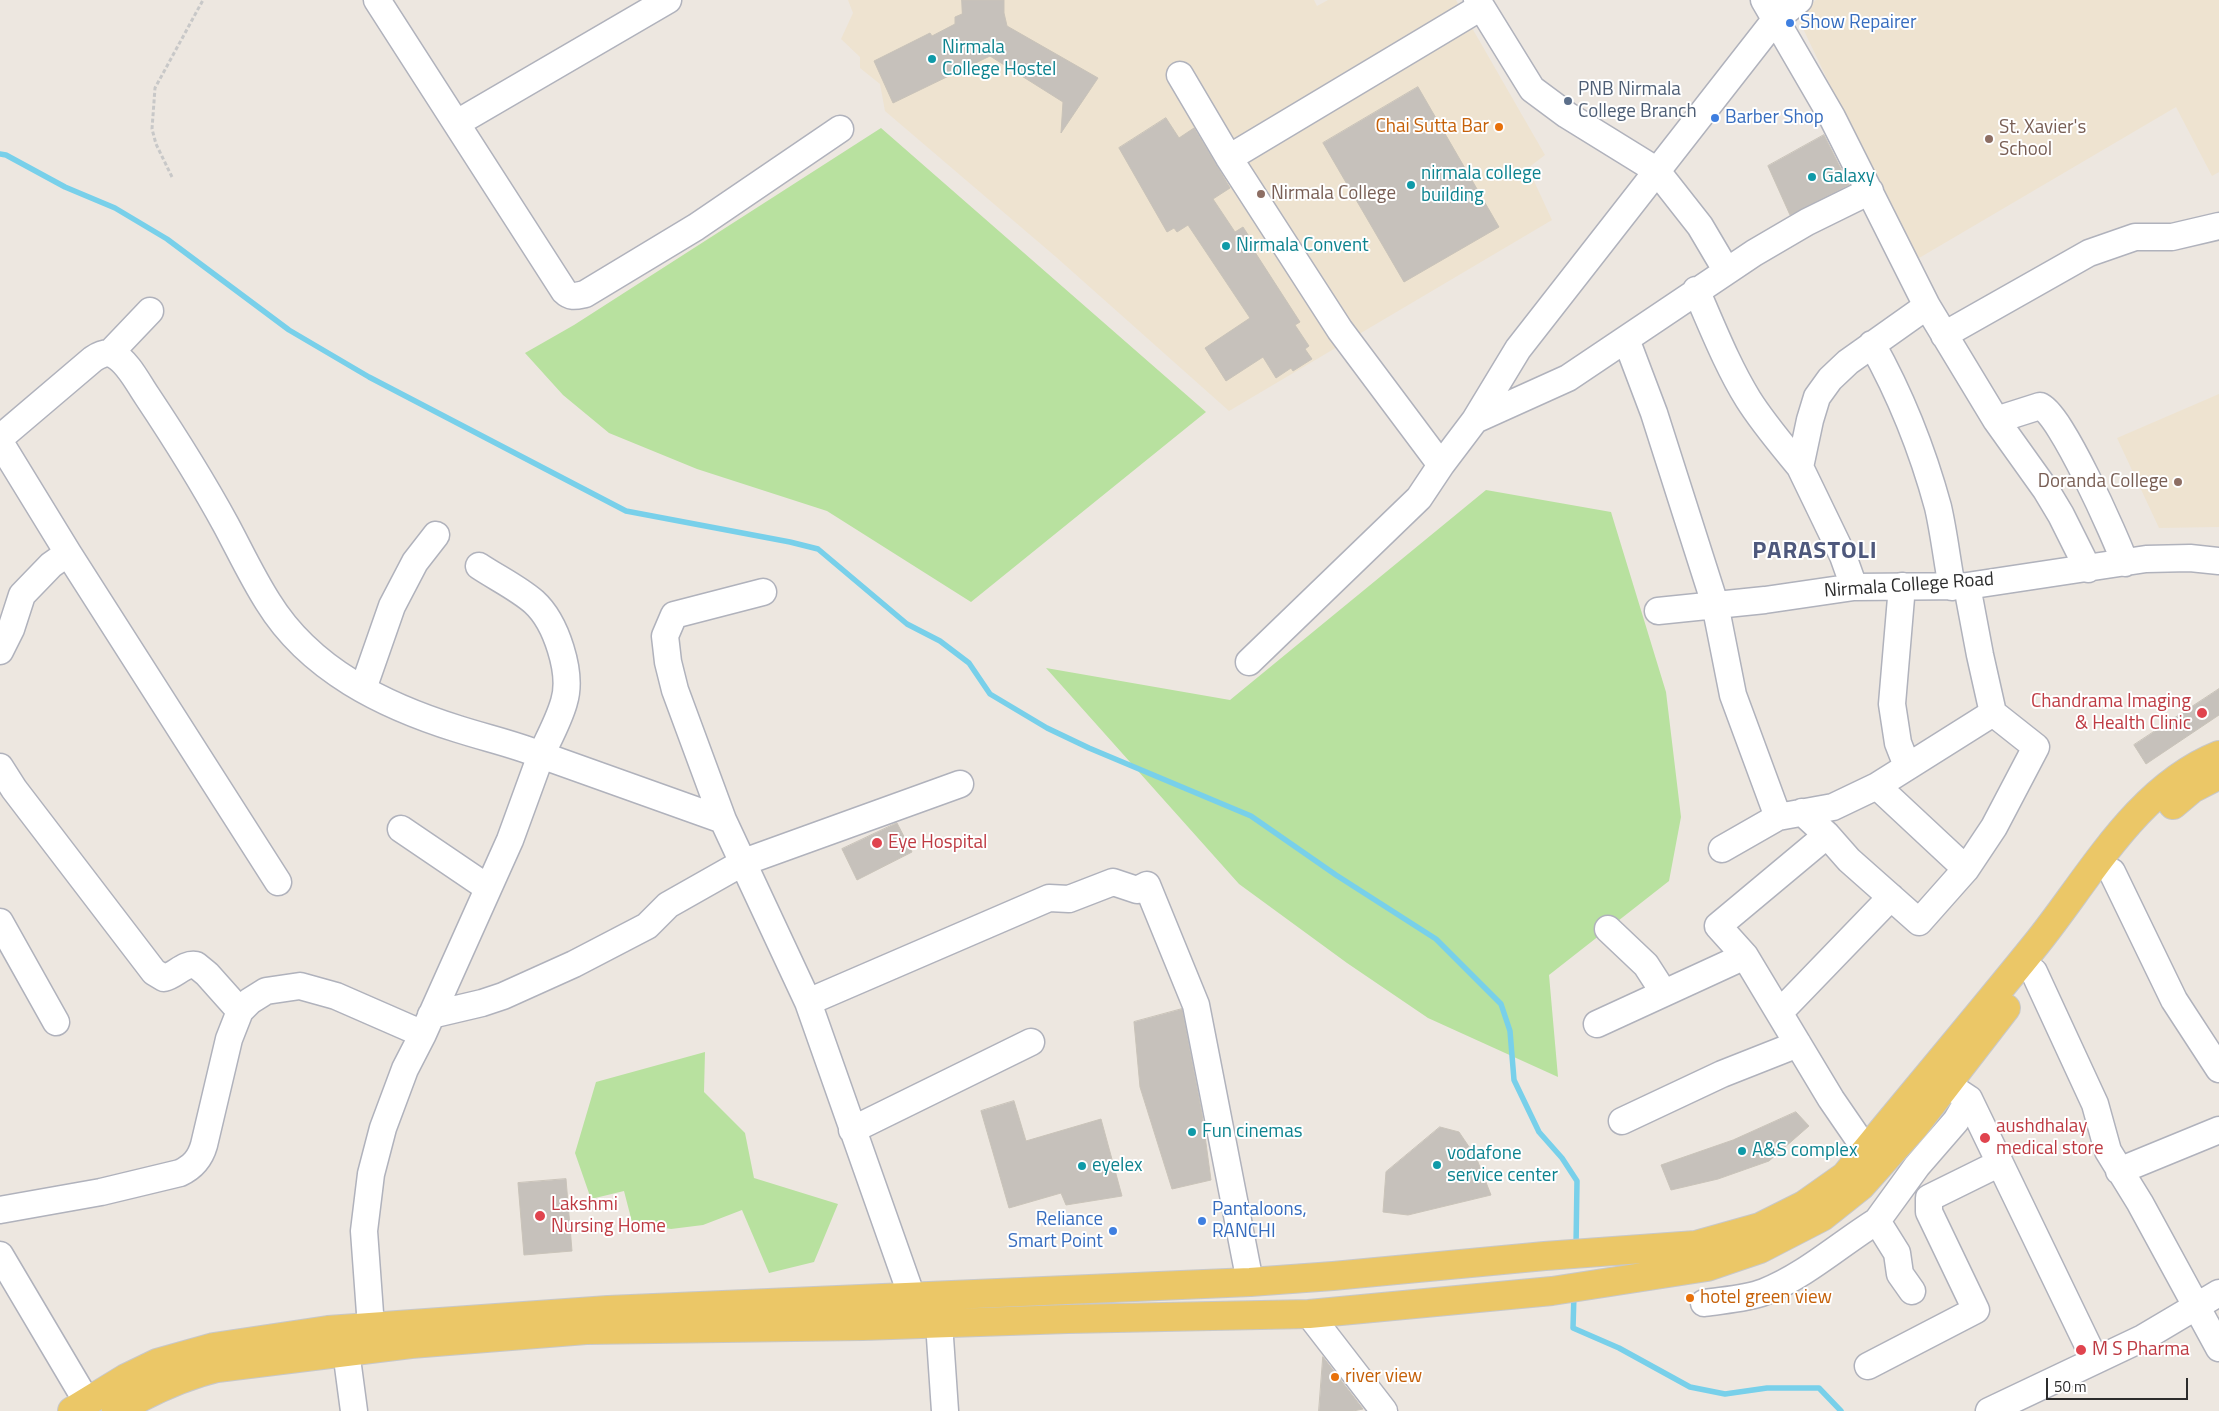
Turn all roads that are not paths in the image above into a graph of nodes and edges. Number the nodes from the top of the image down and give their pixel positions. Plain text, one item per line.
1 (377, 0) edge
2 (668, 0) edge
3 (1799, 0) edge
4 (1479, 4) edge
5 (1770, 10) edge
6 (1180, 75) dead end
7 (457, 123) junction
8 (840, 129) dead end
9 (1228, 158) junction
10 (1656, 170) junction
11 (1870, 191) junction
12 (2219, 226) edge
13 (1726, 270) junction
14 (1696, 290) junction
15 (1927, 306) junction
16 (150, 311) dead end
17 (1944, 335) junction
18 (1626, 339) junction
19 (1872, 344) junction
20 (110, 353) junction
21 (1475, 420) junction
22 (1996, 420) junction
23 (0, 440) edge
24 (1441, 465) junction
25 (1800, 467) junction
26 (436, 535) dead end
27 (68, 553) junction
28 (2219, 561) edge
29 (2125, 563) junction
30 (479, 566) dead end
31 (2088, 569) junction
32 (1902, 586) junction
33 (1959, 586) junction
34 (1854, 587) junction
35 (763, 592) dead end
36 (1715, 604) junction
37 (1658, 611) dead end
38 (2, 641) edge
39 (1249, 662) dead end
40 (363, 689) junction
41 (1993, 713) junction
42 (542, 755) junction
43 (2212, 765) edge
44 (1907, 766) junction
45 (0, 767) edge
46 (960, 784) dead end
47 (1877, 786) junction
48 (7, 793) edge
49 (1790, 814) junction
50 (723, 820) junction
51 (401, 829) dead end
52 (1828, 835) junction
53 (1722, 849) dead end
54 (744, 862) junction
55 (1966, 869) junction
56 (2112, 872) junction
57 (278, 882) dead end
58 (488, 888) junction
59 (1891, 898) junction
60 (0, 922) edge
61 (1608, 930) dead end
62 (1745, 956) junction
63 (2034, 972) junction
64 (1664, 993) junction
65 (808, 1002) junction
66 (240, 1011) junction
67 (1780, 1012) junction
68 (56, 1022) dead end
69 (427, 1024) junction
70 (1597, 1024) dead end
71 (1031, 1042) dead end
72 (1798, 1044) junction
73 (2219, 1069) edge
74 (1958, 1092) junction
75 (1622, 1121) dead end
76 (852, 1130) junction
77 (2219, 1130) edge
78 (1866, 1150) junction
79 (2000, 1163) junction
80 (2119, 1172) junction
81 (0, 1210) edge
82 (1877, 1221) junction
83 (0, 1256) edge
84 (1480, 1262) junction
85 (1250, 1282) junction
86 (1912, 1291) dead end
87 (2219, 1293) edge
88 (1488, 1296) junction
89 (912, 1297) junction
90 (1704, 1303) dead end
91 (2196, 1308) junction
92 (1309, 1314) junction
93 (939, 1323) junction
94 (371, 1327) junction
95 (2219, 1348) edge
96 (346, 1351) junction
97 (2095, 1360) junction
98 (1868, 1366) dead end
99 (79, 1406) edge
100 (116, 1411) edge
101 (354, 1411) edge
102 (945, 1411) edge
103 (1384, 1411) edge
104 (1989, 1411) edge

1 - 7 street
2 - 7 street
3 - 5 street
4 - 9 street
4 - 10 street
5 - 10 street
5 - 11 street
6 - 9 street
7 - 8 street
9 - 24 street
10 - 13 street
10 - 21 street
11 - 13 street
11 - 15 street
12 - 17 street
13 - 14 street
14 - 18 street
14 - 25 street
15 - 17 street
15 - 19 street
16 - 20 street
17 - 22 street
18 - 21 street
18 - 36 street
19 - 25 street
19 - 33 street
20 - 23 street
20 - 40 street
21 - 24 street
22 - 29 street
22 - 31 street
23 - 27 street
24 - 39 street
25 - 34 street
26 - 40 street
27 - 38 street
27 - 57 street
28 - 29 street, Nirmala College Road
29 - 31 street, Nirmala College Road
30 - 42 street
31 - 33 street, Nirmala College Road
32 - 33 street, Nirmala College Road
32 - 34 street, Nirmala College Road
32 - 44 street
33 - 41 street
34 - 36 street, Nirmala College Road
35 - 50 street
36 - 37 street, Nirmala College Road
36 - 49 street
40 - 42 street
41 - 44 street
41 - 55 street
42 - 50 street
42 - 58 street
43 - 56 main road
43 - 78 main road
44 - 47 street
45 - 48 street
46 - 54 street
47 - 49 street
47 - 55 street
48 - 66 street
49 - 52 street
49 - 53 street
50 - 54 street
51 - 58 street
52 - 59 street
52 - 62 street
54 - 65 street
54 - 69 street
55 - 59 street
56 - 63 main road
56 - 73 street
58 - 69 street
59 - 67 street
60 - 68 street
61 - 64 street
62 - 64 street
62 - 67 street
63 - 74 main road
63 - 80 street
64 - 70 street
65 - 76 street
65 - 85 street
66 - 69 street
66 - 81 street
67 - 72 street
69 - 94 street
71 - 76 street
72 - 75 street
72 - 78 street
74 - 79 street
74 - 82 street
74 - 88 main road
76 - 89 street
77 - 80 street
78 - 84 main road
79 - 97 street
79 - 98 street
80 - 91 street
82 - 86 street
82 - 90 street
83 - 99 street
84 - 85 main road
84 - 88 main road
85 - 89 main road
87 - 91 street
88 - 92 main road
89 - 94 main road
91 - 95 street
91 - 97 street
92 - 93 main road
92 - 103 street
93 - 96 main road
93 - 102 street
94 - 99 main road
96 - 100 main road
96 - 101 street
97 - 104 street

